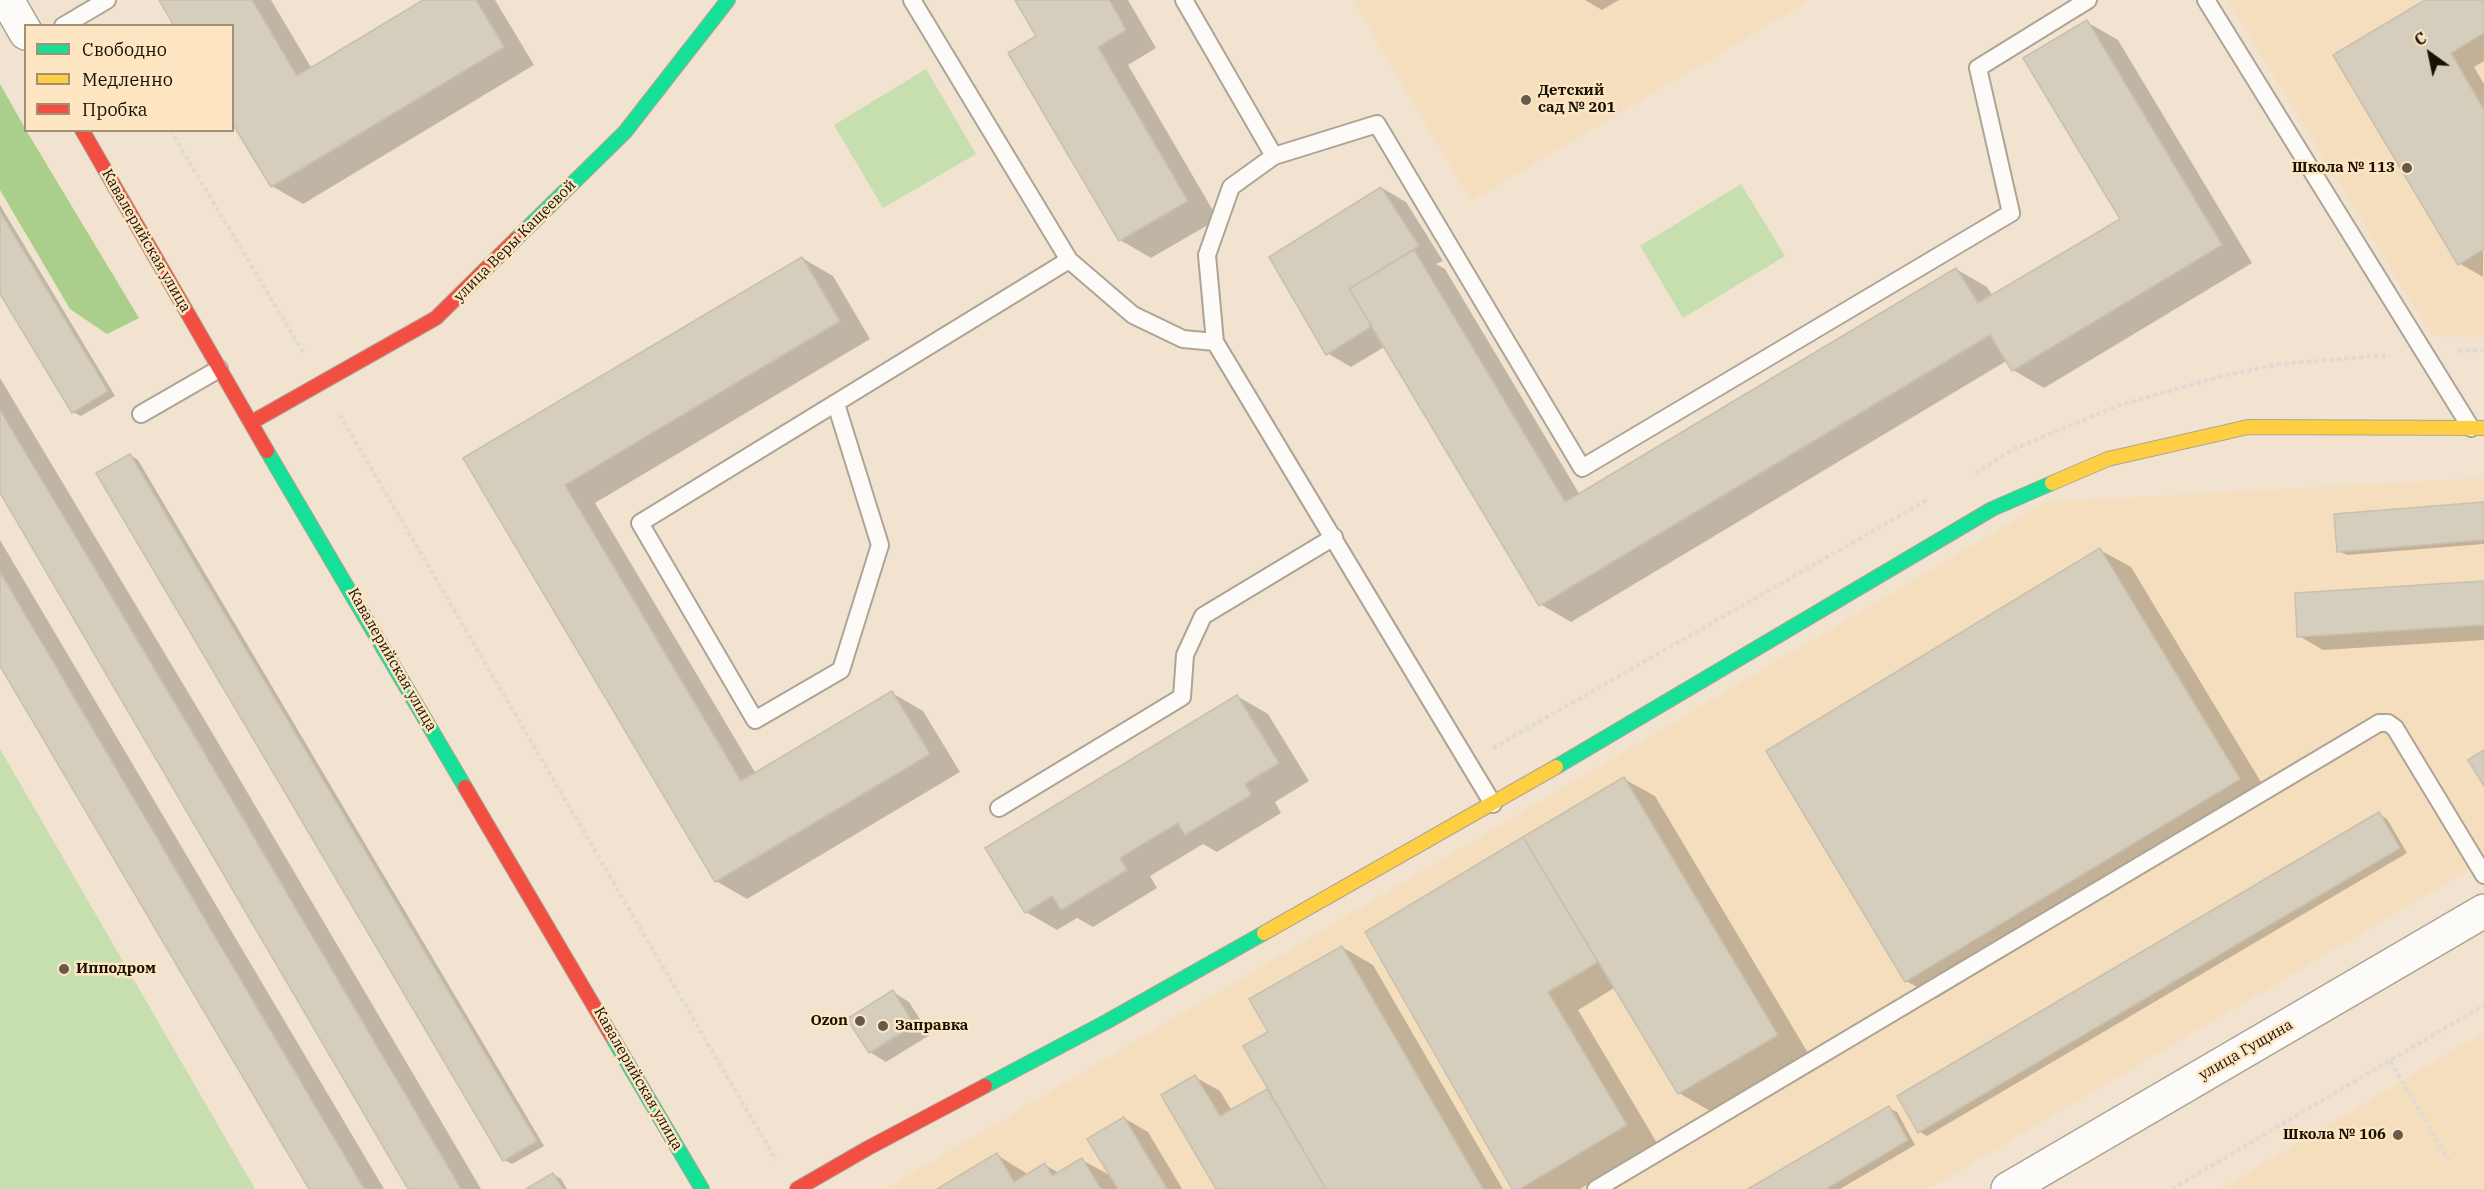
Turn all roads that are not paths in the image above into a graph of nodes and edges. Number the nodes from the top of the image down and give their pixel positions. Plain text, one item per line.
1 (7, 0) edge
2 (107, 0) edge
3 (728, 0) edge
4 (912, 0) edge
5 (1184, 0) edge
6 (2088, 0) edge
7 (2205, 0) edge
8 (66, 24) edge
9 (24, 30) edge
10 (83, 132) edge
11 (1274, 156) junction
12 (1069, 260) junction
13 (1215, 342) junction
14 (219, 369) junction
15 (836, 404) junction
16 (141, 414) dead end
17 (252, 422) junction
18 (2477, 428) edge
19 (1334, 537) junction
20 (1493, 804) junction
21 (999, 808) dead end
22 (2484, 875) edge
23 (2484, 910) edge
24 (702, 1189) edge
25 (797, 1189) edge
26 (1596, 1189) edge
27 (2007, 1189) edge

1 - 9 street
2 - 8 lane
3 - 17 street, улица Веры Кащеевой
4 - 12 lane
5 - 11 lane
6 - 11 lane
7 - 18 lane
10 - 14 street, Кавалерийская улица
11 - 13 lane
12 - 13 lane
12 - 15 lane
13 - 19 lane
14 - 16 lane
14 - 17 street, Кавалерийская улица
15 - 15 lane
17 - 24 street, Кавалерийская улица
18 - 20 street
19 - 20 lane
19 - 21 lane
20 - 25 street
22 - 26 lane
23 - 27 street, улица Гущина

